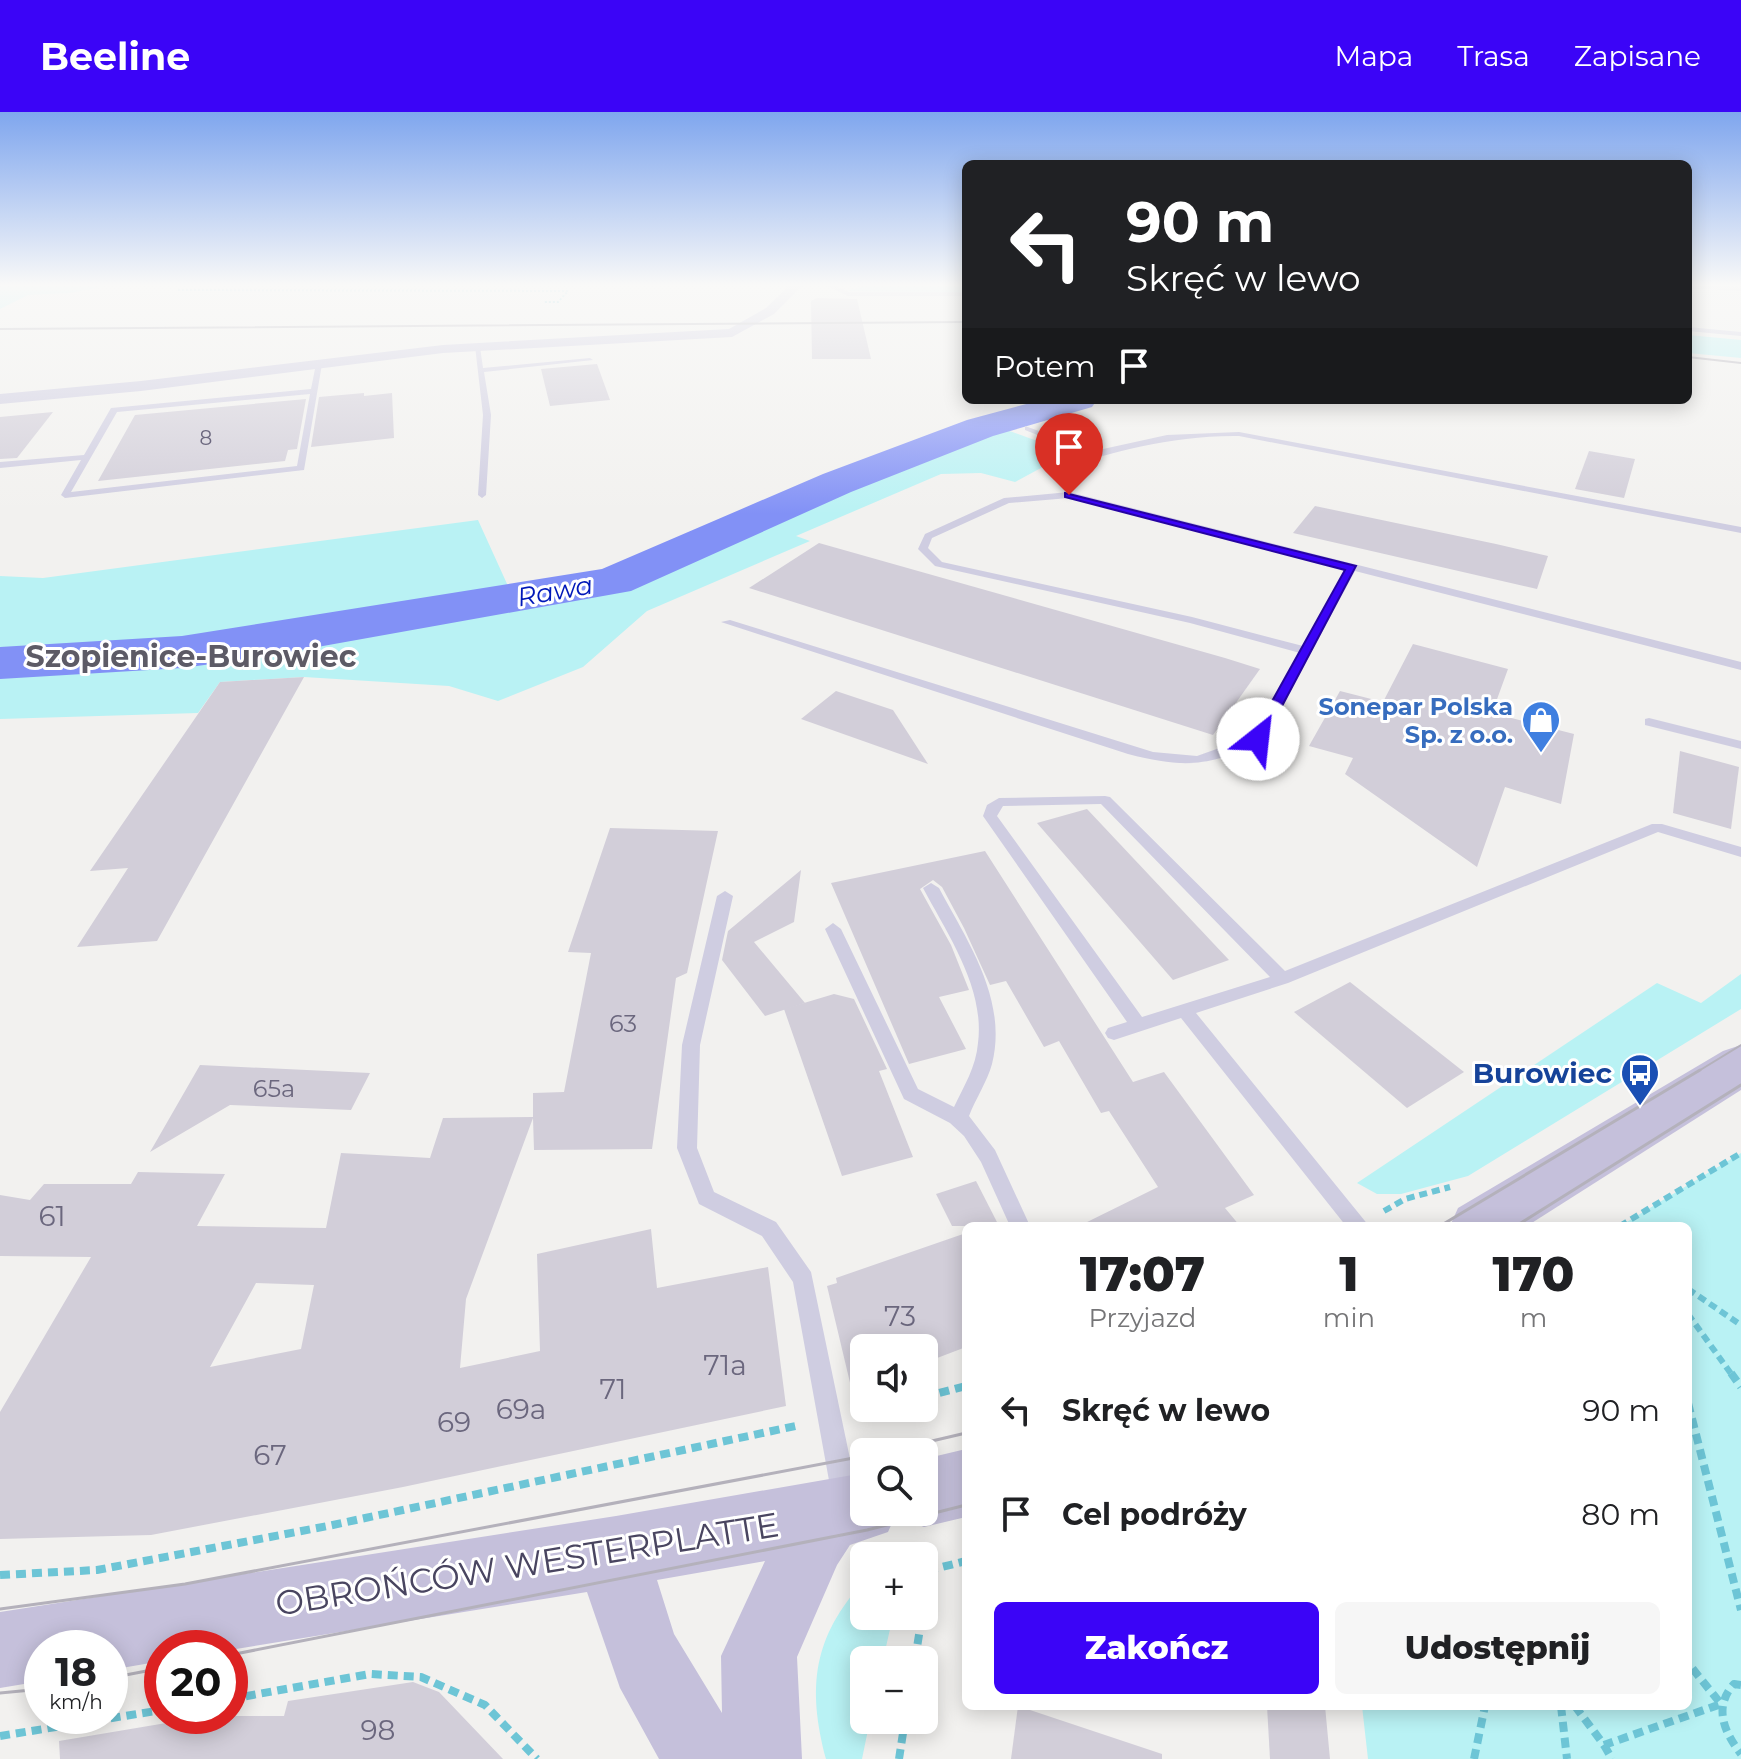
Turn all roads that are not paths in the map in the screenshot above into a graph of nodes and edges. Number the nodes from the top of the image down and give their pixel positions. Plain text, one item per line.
1 (357, 360) edge
2 (479, 360) edge
3 (590, 360) dead end
4 (319, 364) junction
5 (481, 370) junction
6 (316, 391) junction
7 (0, 399) edge
8 (1028, 428) dead end
9 (1093, 454) junction
10 (84, 457) junction
11 (0, 465) edge
12 (1051, 468) dead end
13 (482, 495) dead end
14 (1741, 530) edge
15 (1352, 568) junction
16 (726, 622) dead end
17 (1307, 651) junction
18 (1741, 666) edge
19 (1649, 722) dead end
20 (1741, 745) edge
21 (1741, 852) edge
22 (931, 888) dead end
23 (725, 896) dead end
24 (833, 929) dead end
25 (1282, 979) junction
26 (1184, 1010) junction
27 (1138, 1025) junction
28 (1114, 1033) dead end
29 (1741, 1065) edge
30 (959, 1117) junction
31 (1471, 1205) edge
32 (1018, 1222) edge
33 (1364, 1222) edge
34 (962, 1484) edge
35 (938, 1490) edge
36 (847, 1512) edge
37 (616, 1552) junction
38 (0, 1650) edge
39 (706, 1759) edge
40 (762, 1759) edge

1 - 4 street
2 - 5 lane
3 - 5 lane
4 - 6 lane
4 - 7 street
5 - 13 lane
6 - 10 lane
6 - 10 lane
8 - 9 lane
9 - 12 lane
9 - 14 lane
10 - 11 lane
15 - 17 lane
15 - 17 lane
15 - 18 lane
16 - 17 lane
19 - 20 lane
21 - 25 lane
22 - 30 lane
23 - 36 lane
24 - 30 lane
25 - 26 lane
25 - 27 lane
26 - 27 lane
26 - 33 lane
27 - 28 lane
29 - 31 street
30 - 32 lane
34 - 35 street
36 - 37 street, OBROŃCÓW WESTERPLATTE
36 - 40 street
37 - 38 street, OBROŃCÓW WESTERPLATTE
37 - 39 street

